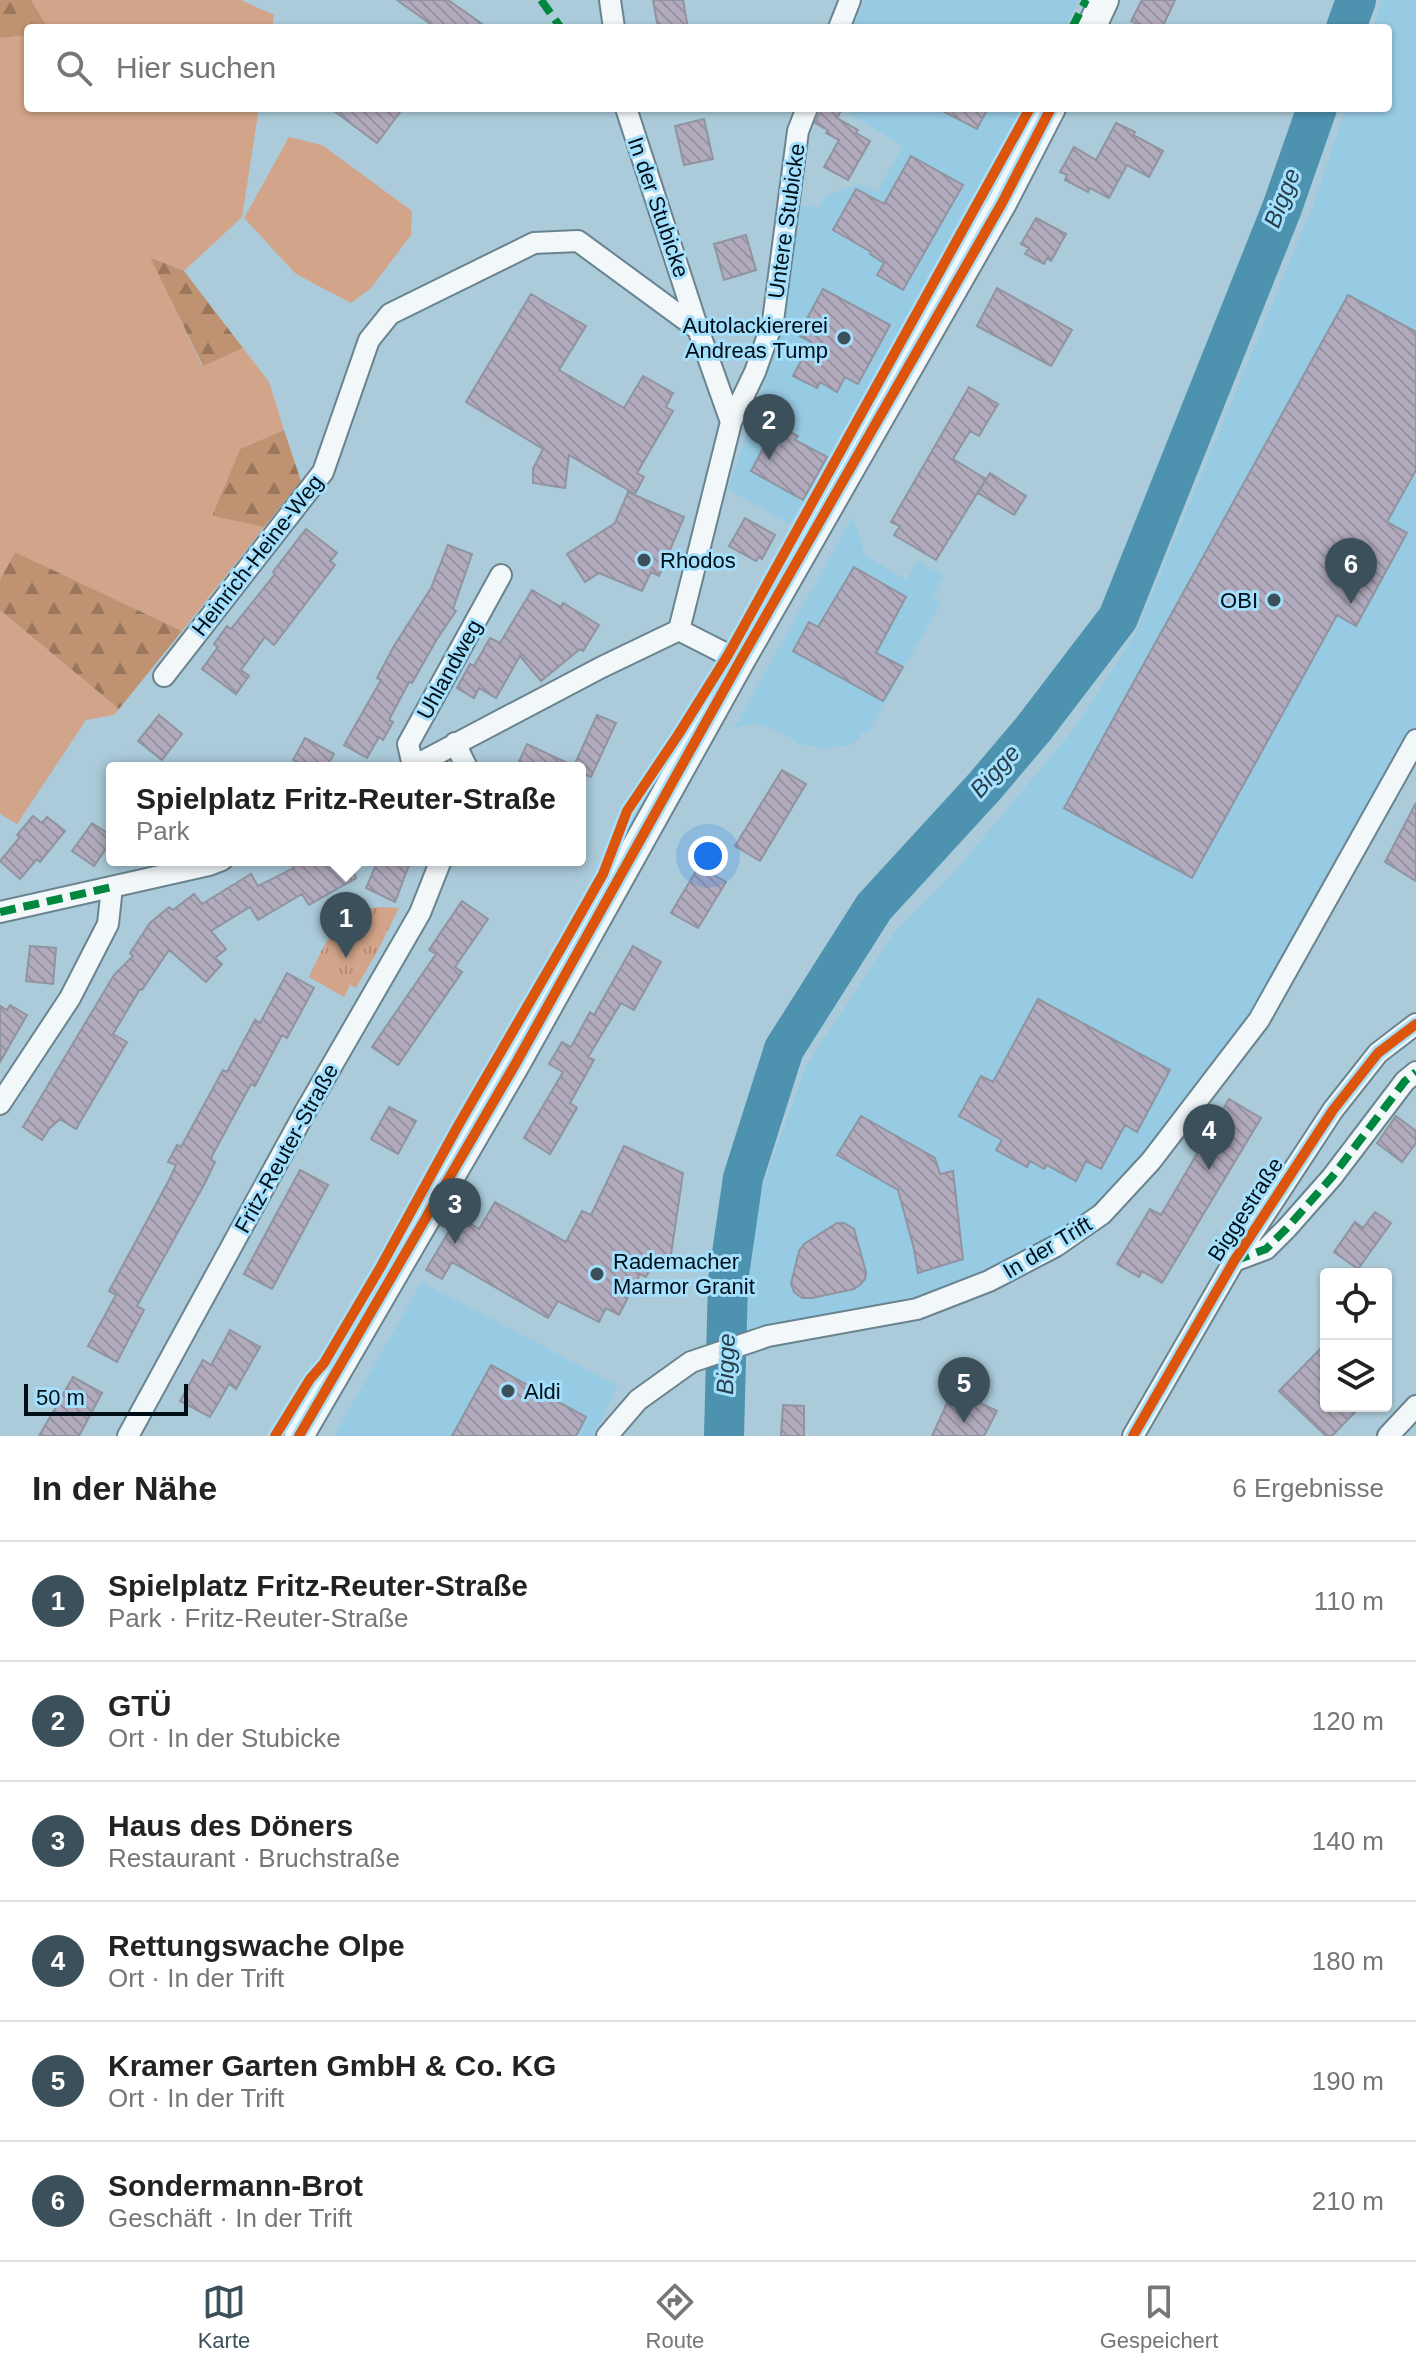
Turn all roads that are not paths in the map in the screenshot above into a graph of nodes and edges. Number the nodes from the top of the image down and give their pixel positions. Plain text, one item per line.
1 (610, 0) edge
2 (850, 0) edge
3 (1104, 0) edge
4 (613, 24) edge
5 (841, 24) edge
6 (1093, 24) edge
7 (627, 112) edge
8 (805, 112) edge
9 (1049, 112) edge
10 (698, 329) junction
11 (731, 422) junction
12 (501, 575) dead end
13 (679, 630) junction
14 (740, 661) junction
15 (164, 676) dead end
16 (1416, 740) edge
17 (455, 743) junction
18 (410, 762) edge
19 (420, 762) edge
20 (464, 762) edge
21 (205, 866) edge
22 (439, 866) edge
23 (112, 887) junction
24 (0, 912) edge
25 (1416, 1024) edge
26 (1416, 1072) edge
27 (0, 1104) edge
28 (1234, 1261) junction
29 (1416, 1406) edge
30 (128, 1436) edge
31 (299, 1436) edge
32 (607, 1436) edge
33 (1133, 1436) edge
34 (1388, 1436) edge

1 - 4 street
2 - 5 street
3 - 6 main road
7 - 10 street, In der Stubicke
8 - 11 street, Untere Stubicke
9 - 14 main road
10 - 11 street, In der Stubicke
10 - 15 street, Heinrich-Heine-Weg
11 - 13 street
12 - 18 street, Uhlandweg
13 - 14 street
13 - 17 street
14 - 31 main road
16 - 32 street, In der Trift
17 - 19 street
17 - 20 street
21 - 23 street
22 - 30 street, Fritz-Reuter-Straße
23 - 24 street
23 - 27 street
25 - 28 street, Biggestraße
26 - 28 street, Biggestraße
28 - 33 street, Biggestraße
29 - 34 street

